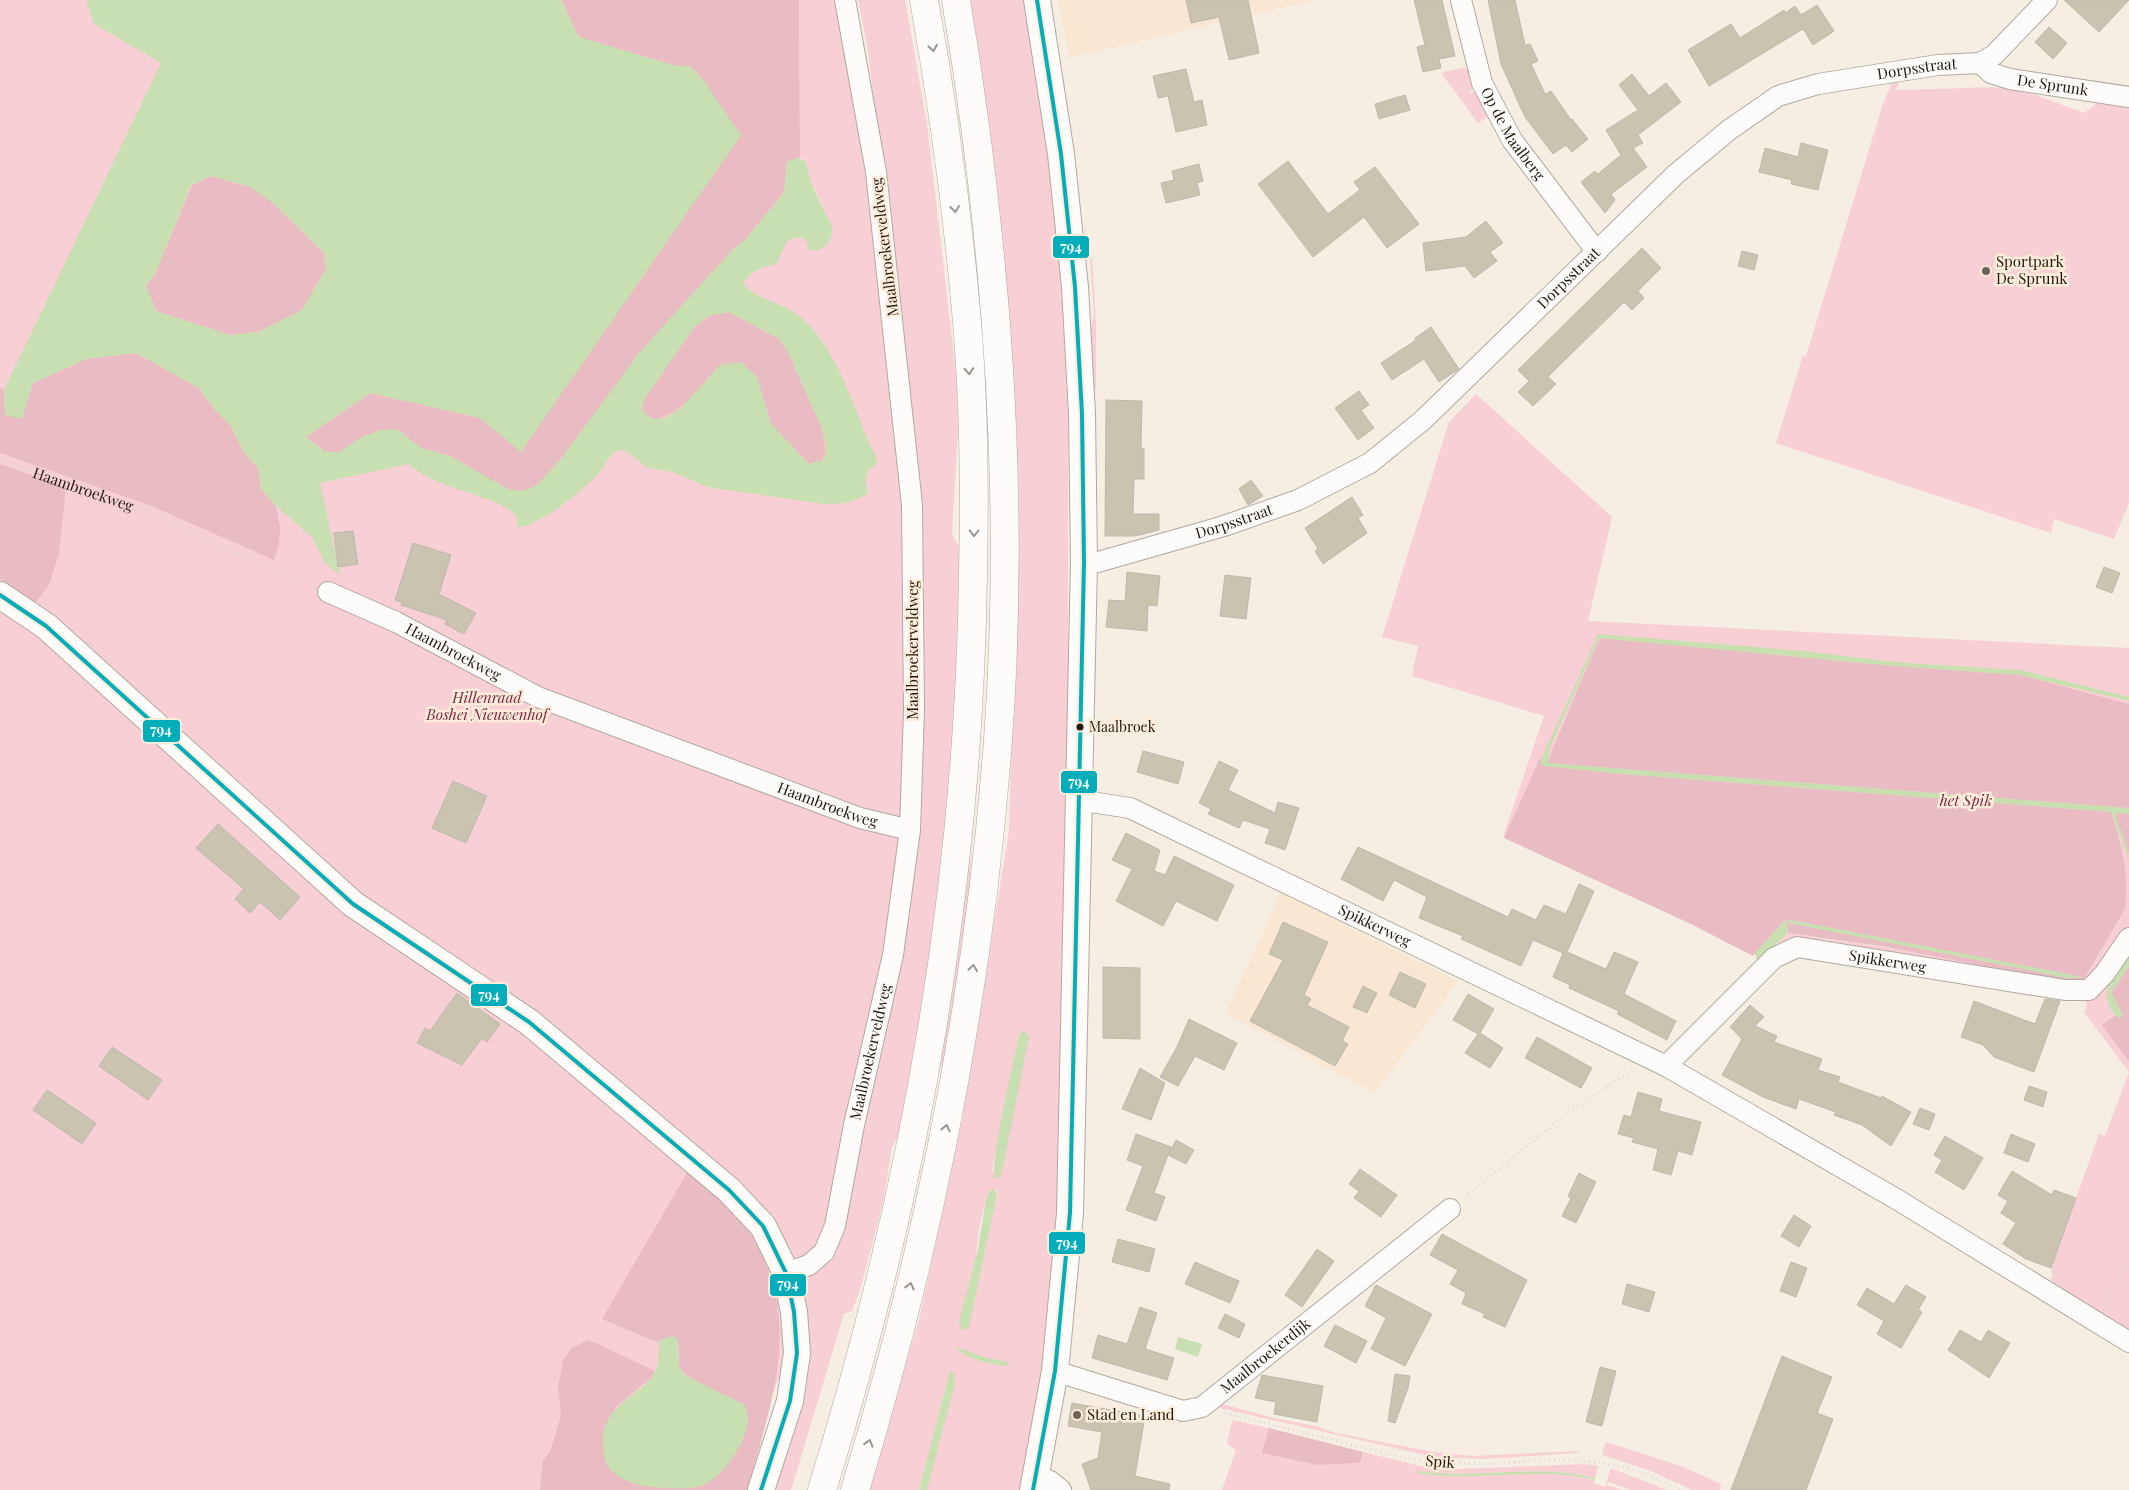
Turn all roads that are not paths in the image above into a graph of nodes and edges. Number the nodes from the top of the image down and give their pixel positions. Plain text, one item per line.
1 (845, 0) edge
2 (924, 0) edge
3 (956, 0) edge
4 (1037, 0) edge
5 (1461, 0) edge
6 (2047, 0) edge
7 (1980, 64) junction
8 (2129, 97) edge
9 (1597, 252) junction
10 (1084, 562) junction
11 (328, 592) road end
12 (0, 595) edge
13 (1078, 800) junction
14 (910, 830) junction
15 (2129, 938) edge
16 (1666, 1066) junction
17 (1450, 1209) road end
18 (786, 1273) junction
19 (2129, 1342) edge
20 (1055, 1371) junction
21 (1035, 1483) edge
22 (761, 1490) edge
23 (822, 1490) edge
24 (855, 1490) edge
25 (1062, 1490) edge

1 - 14 street, Maalbroekerveldweg
2 -> 23 highway
24 -> 3 highway
4 - 10 street
5 - 9 street, Op de Maalberg
6 - 7 street
7 - 8 street, De Sprunk
7 - 9 street, Dorpsstraat
9 - 10 street, Dorpsstraat
10 - 13 street
11 - 14 street, Haambroekweg
12 - 18 street
13 - 16 street, Spikkerweg
13 - 20 street
14 - 18 street, Maalbroekerveldweg
15 - 16 street, Spikkerweg
16 - 19 street, Spikkerweg
17 - 20 street, Maalbroekerdijk
18 - 22 street
20 - 21 street
21 - 25 street

